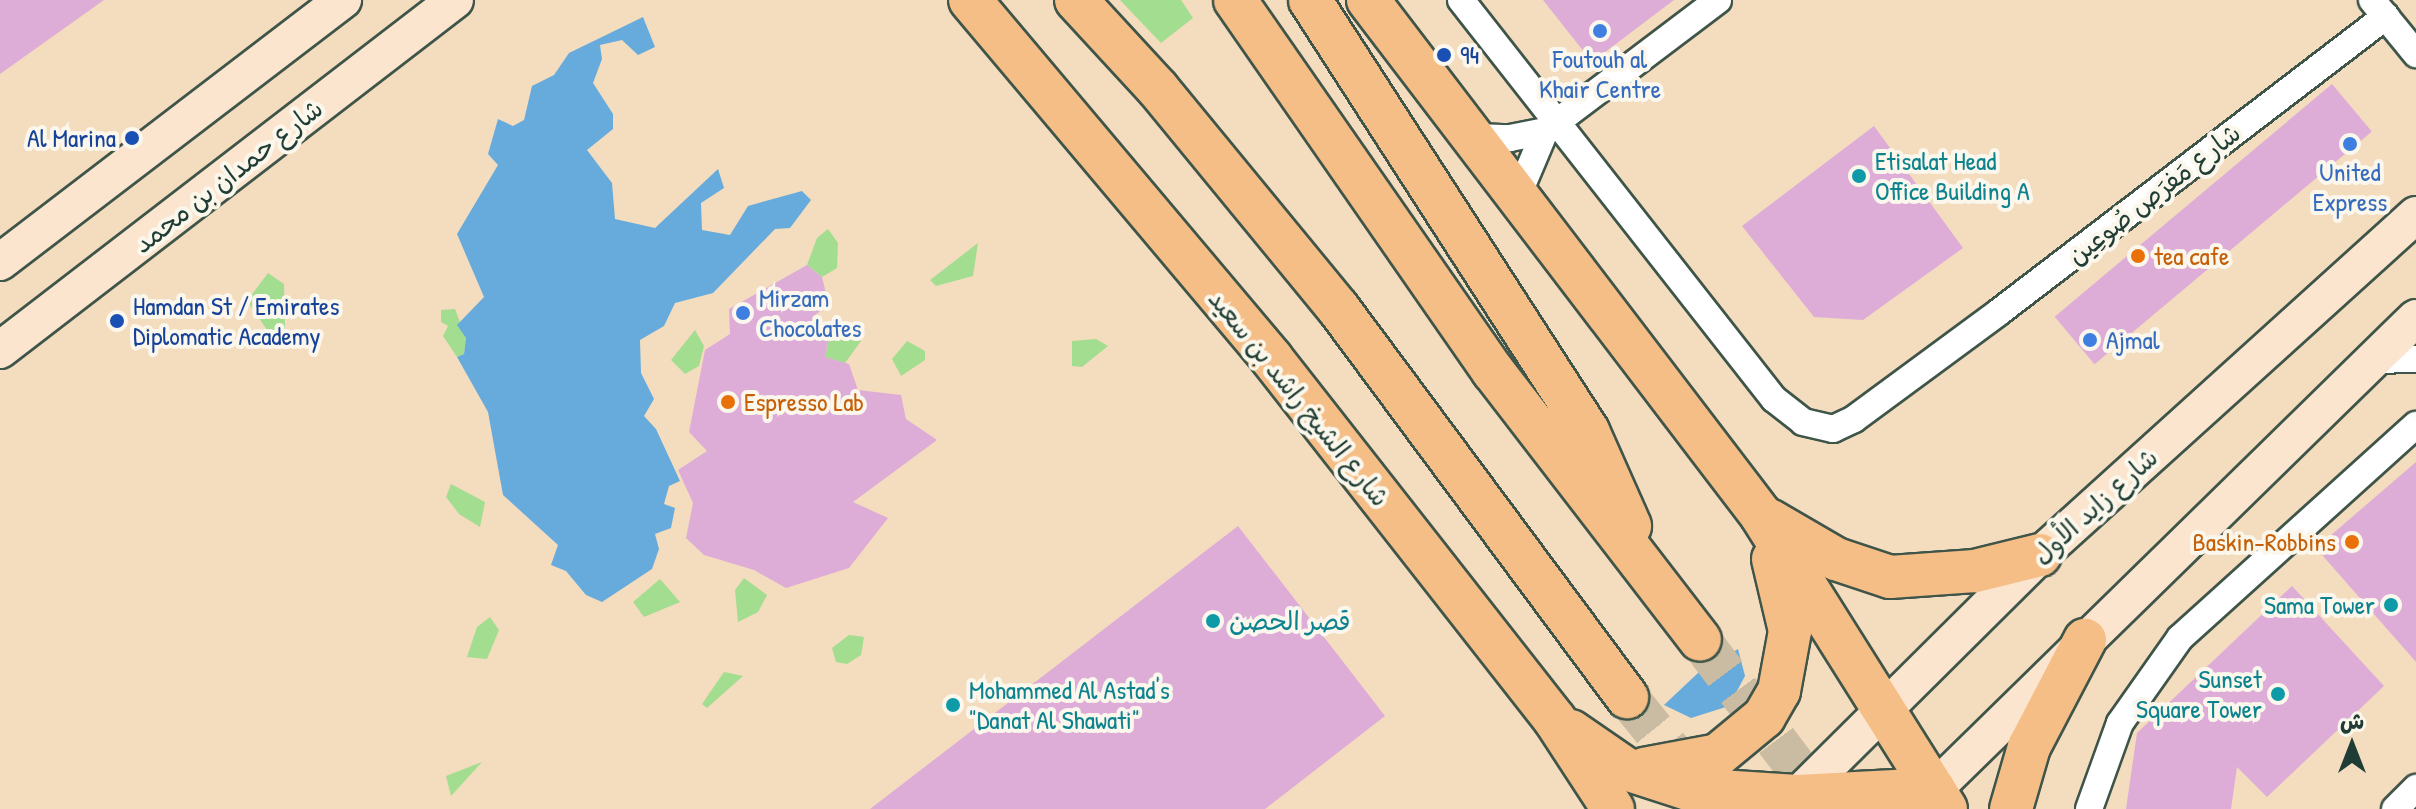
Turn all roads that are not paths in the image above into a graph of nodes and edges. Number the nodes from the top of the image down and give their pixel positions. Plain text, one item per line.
1 (343, 0) edge
2 (455, 0) edge
3 (970, 0) edge
4 (1076, 0) edge
5 (1235, 0) edge
6 (1310, 0) edge
7 (1368, 0) edge
8 (1461, 0) edge
9 (1718, 0) edge
10 (2379, 8) edge
11 (2416, 54) edge
12 (1550, 127) junction
13 (1474, 137) junction
14 (1518, 195) junction
15 (2416, 215) edge
16 (0, 262) edge
17 (2416, 318) edge
18 (0, 350) edge
19 (2416, 359) edge
20 (2374, 360) junction
21 (2416, 425) edge
22 (1761, 515) junction
23 (2040, 555) junction
24 (1642, 561) junction
25 (1700, 640) tunnel mouth
26 (2085, 640) junction
27 (1627, 697) tunnel mouth
28 (1883, 707) junction
29 (1555, 720) junction
30 (1626, 769) junction
31 (2416, 788) edge
32 (1790, 802) edge
33 (1931, 802) edge
34 (1575, 809) edge
35 (1613, 809) edge
36 (2011, 809) edge
37 (2089, 809) edge
38 (2395, 809) edge

1 - 16 main road
2 - 18 main road, شارع حمدان بن محمد
3 - 29 main road, شارع الشيخ راشد بن سعيد
4 - 27 main road
5 - 24 main road
6 - 24 main road
7 - 13 main road
8 - 12 street, شارع مَفرَص صُوعِين
9 - 12 street
10 - 11 street
10 - 12 street, شارع مَفرَص صُوعِين
12 - 13 street
12 - 14 street
13 - 14 main road
14 - 22 main road
15 - 23 main road, شارع زايد الأول
17 - 20 main road
19 - 20 street
20 - 26 main road
21 - 37 street
22 - 23 main road
22 - 28 main road
22 - 30 main road
23 - 28 main road, شارع زايد الأول
24 - 25 main road
26 - 33 main road
26 - 36 main road
28 - 32 main road, شارع زايد الأول
28 - 33 main road
29 - 30 main road
29 - 34 main road
29 - 35 main road, شارع الشيخ راشد بن سعيد
30 - 32 main road
31 - 38 street
32 - 33 main road

